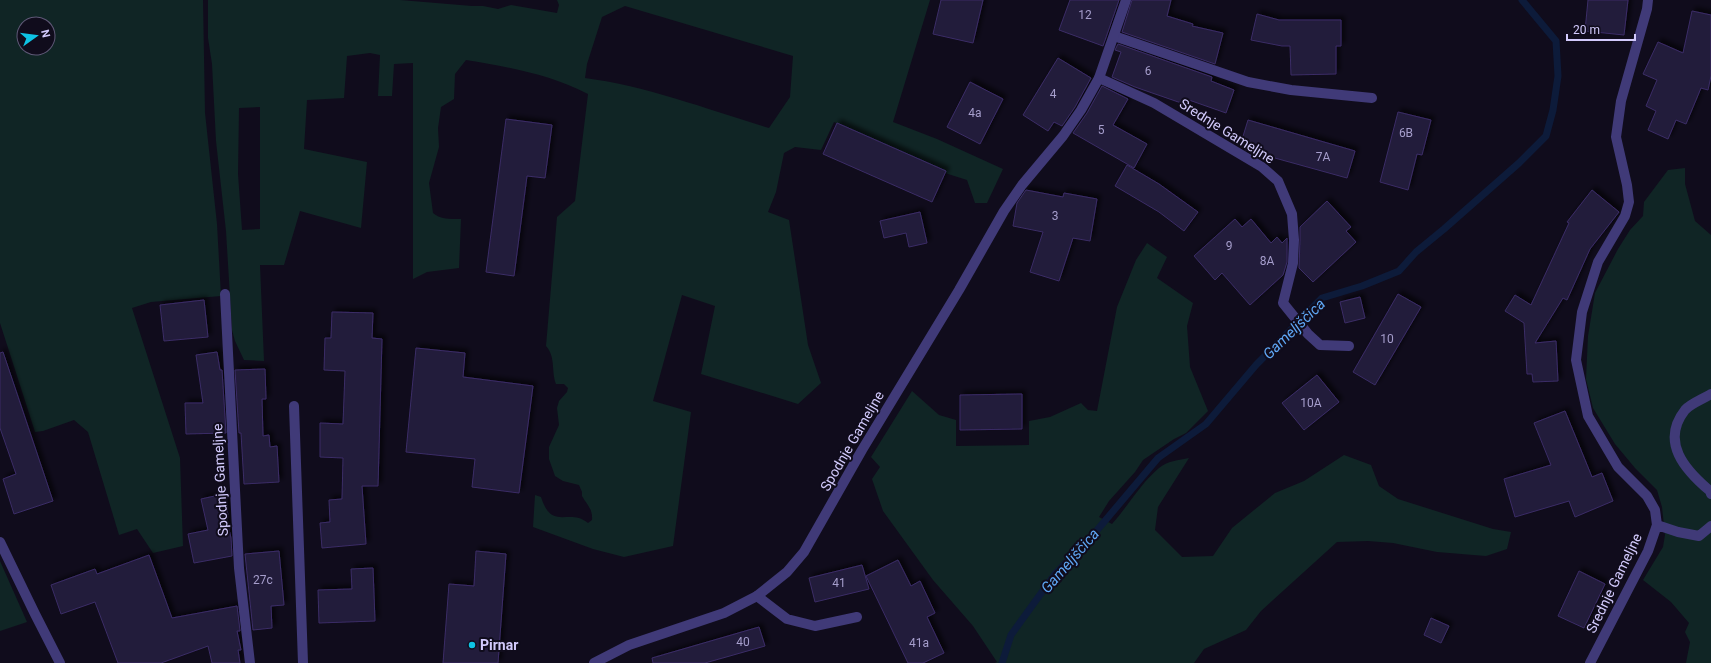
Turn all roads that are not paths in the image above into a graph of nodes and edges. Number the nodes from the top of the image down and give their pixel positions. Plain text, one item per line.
1 (1126, 0) edge
2 (1648, 0) edge
3 (1114, 36) junction
4 (1099, 78) junction
5 (1372, 98) dead end
6 (225, 294) dead end
7 (1349, 346) dead end
8 (1711, 394) edge
9 (294, 406) dead end
10 (1711, 494) edge
11 (1657, 525) junction
12 (1711, 526) edge
13 (0, 542) edge
14 (757, 596) junction
15 (858, 617) dead end
16 (60, 663) edge
17 (250, 663) edge
18 (303, 663) edge
19 (594, 663) edge
20 (1590, 663) edge

1 - 3 street
2 - 11 street, Srednje Gameljne
3 - 4 street
3 - 5 street
4 - 7 street, Srednje Gameljne
4 - 14 street, Spodnje Gameljne
6 - 17 street, Spodnje Gameljne
8 - 10 street
9 - 18 street
11 - 12 street
11 - 20 street, Srednje Gameljne
13 - 16 street
14 - 15 street
14 - 19 street, Spodnje Gameljne

